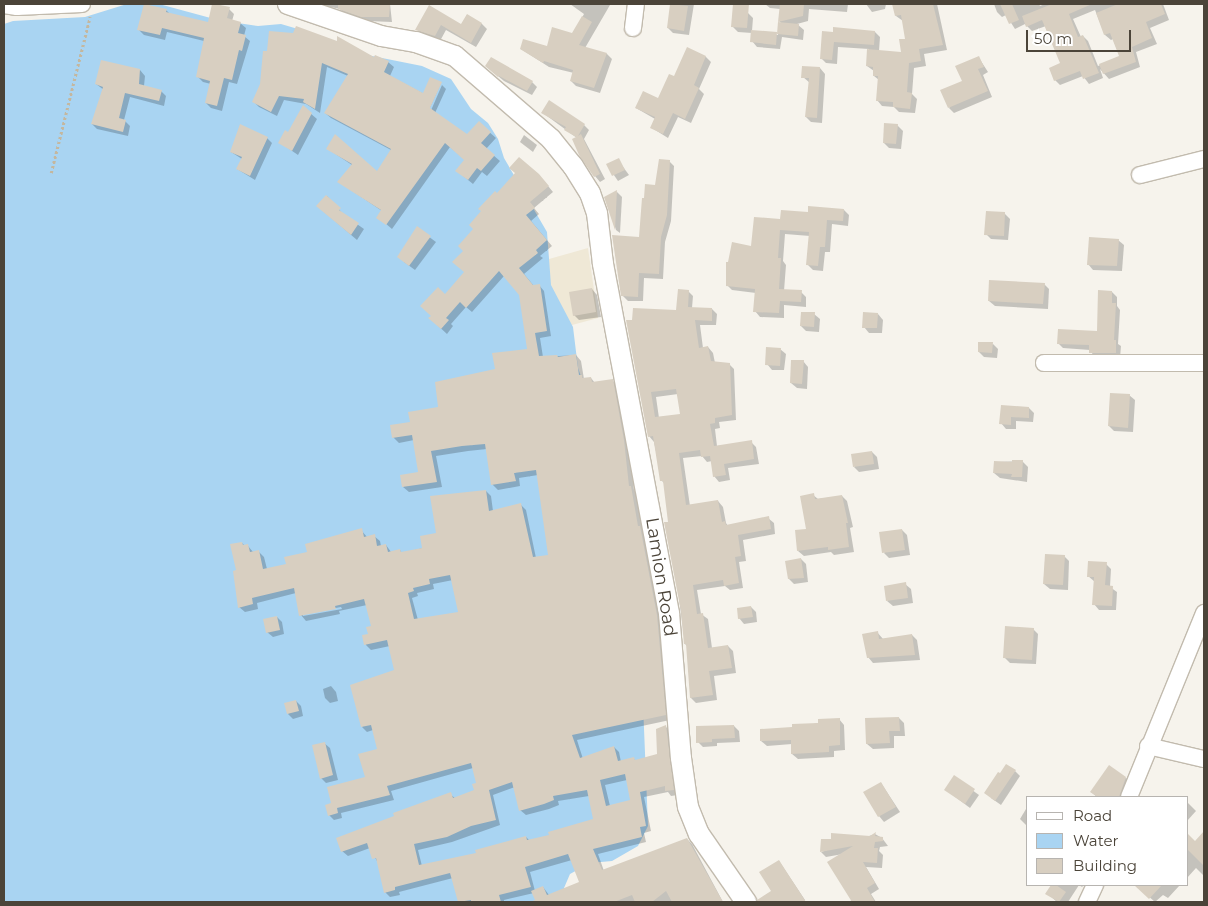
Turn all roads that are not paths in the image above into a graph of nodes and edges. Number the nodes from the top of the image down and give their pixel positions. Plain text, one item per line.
1 (280, 4) edge
2 (288, 4) edge
3 (636, 4) edge
4 (4, 5) edge
5 (86, 8) edge
6 (633, 28) dead end
7 (1204, 162) edge
8 (1140, 175) dead end
9 (1044, 363) dead end
10 (1204, 363) edge
11 (1204, 613) edge
12 (1148, 746) junction
13 (1204, 759) edge
14 (1129, 796) edge
15 (1094, 886) edge
16 (746, 902) edge
17 (1087, 902) edge

1 - 2 street
2 - 16 street, Lamion Road
3 - 6 street
4 - 5 street
7 - 8 street
9 - 10 street
11 - 12 street
12 - 13 street
12 - 14 street
15 - 17 street

